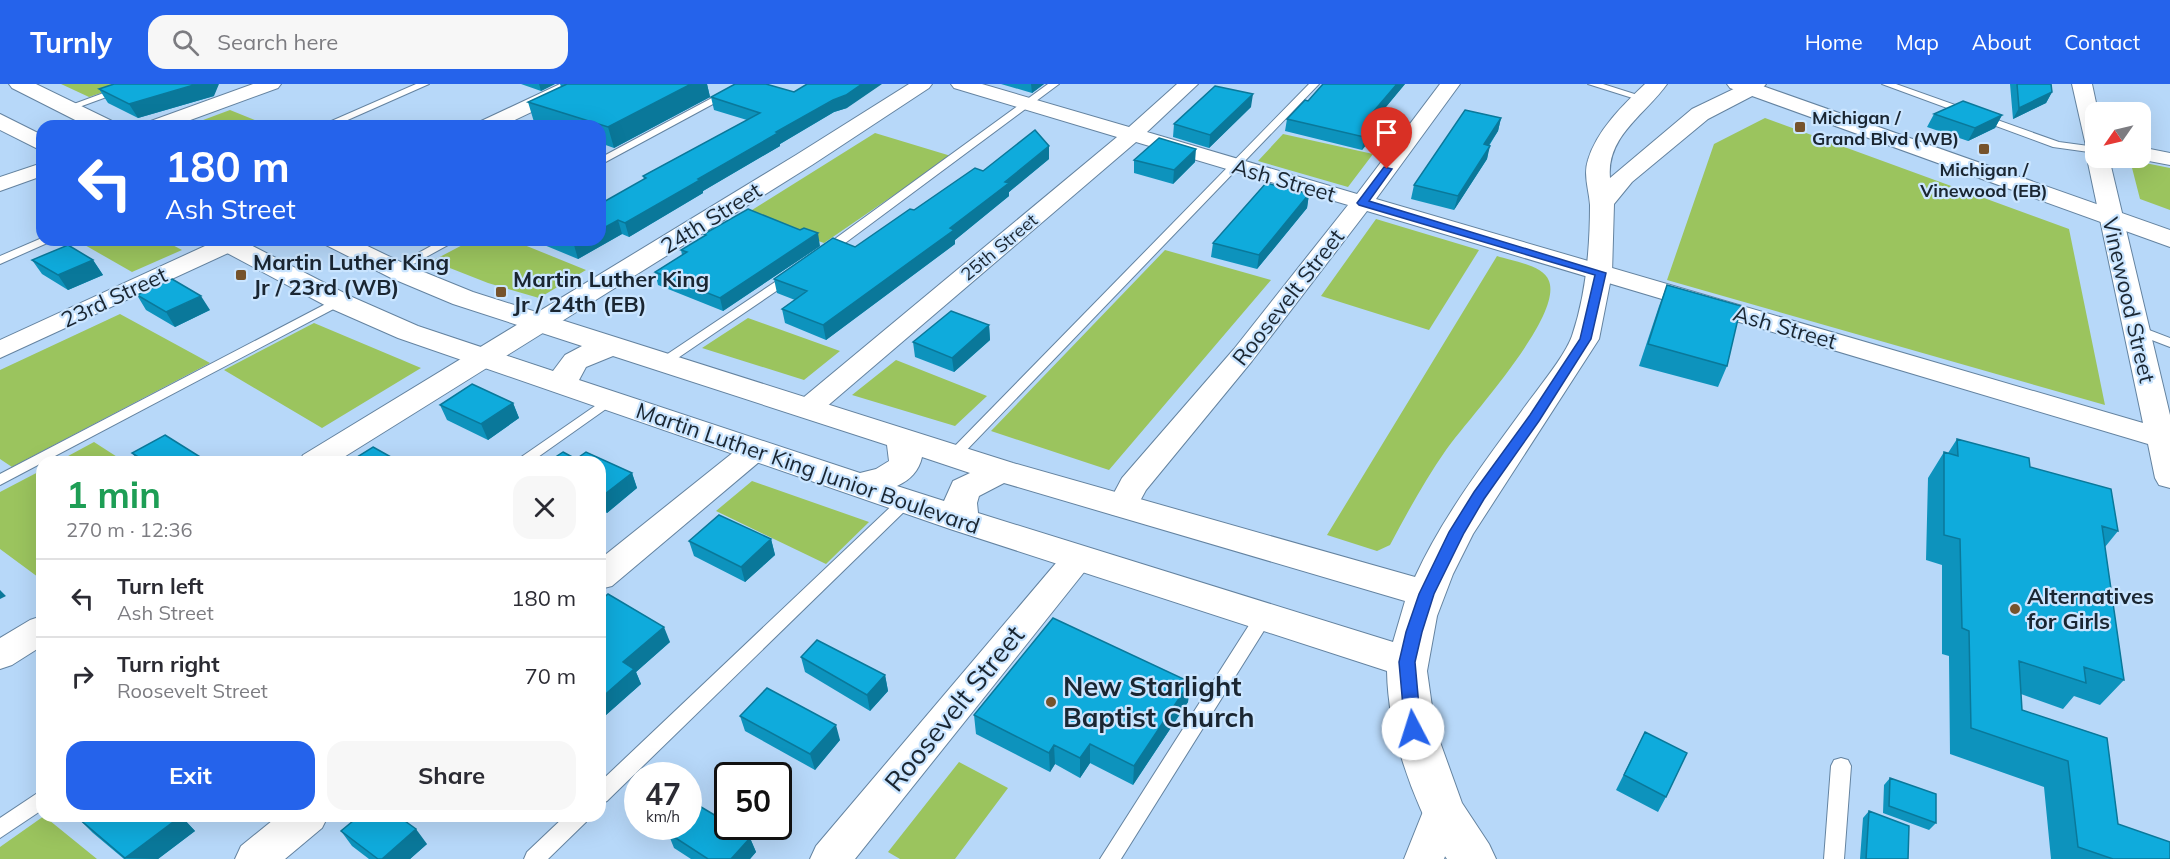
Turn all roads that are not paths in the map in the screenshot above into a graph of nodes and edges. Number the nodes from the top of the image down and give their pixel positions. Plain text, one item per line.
1 (20, 84) edge
2 (137, 84) edge
3 (271, 84) edge
4 (424, 84) edge
5 (575, 84) edge
6 (745, 84) edge
7 (922, 84) edge
8 (960, 84) edge
9 (1054, 84) edge
10 (1188, 84) edge
11 (1314, 84) edge
12 (1450, 84) edge
13 (1593, 84) edge
14 (1887, 84) edge
15 (2082, 84) edge
16 (1748, 86) edge
17 (44, 96) junction
18 (2086, 102) edge
19 (1028, 104) junction
20 (0, 105) edge
21 (68, 108) junction
22 (1654, 111) edge
23 (92, 120) edge
24 (172, 120) edge
25 (339, 120) edge
26 (499, 120) edge
27 (4, 127) edge
28 (1132, 135) junction
29 (36, 141) edge
30 (2085, 147) edge
31 (2151, 155) edge
32 (606, 159) edge
33 (2170, 159) edge
34 (1235, 165) junction
35 (2100, 168) edge
36 (36, 171) edge
37 (0, 184) edge
38 (1362, 203) junction
39 (1602, 204) junction
40 (2110, 216) junction
41 (2170, 239) edge
42 (36, 245) edge
43 (217, 246) edge
44 (233, 246) edge
45 (347, 246) edge
46 (439, 246) edge
47 (0, 260) edge
48 (395, 269) junction
49 (1601, 273) junction
50 (463, 298) junction
51 (339, 302) junction
52 (541, 322) junction
53 (2136, 329) junction
54 (408, 332) junction
55 (2170, 343) edge
56 (616, 346) junction
57 (0, 350) edge
58 (483, 358) junction
59 (664, 361) junction
60 (562, 386) junction
61 (608, 401) junction
62 (808, 408) junction
63 (2161, 438) junction
64 (901, 439) junction
65 (755, 450) junction
66 (46, 456) edge
67 (324, 456) edge
68 (530, 456) edge
69 (953, 456) junction
70 (36, 461) edge
71 (1001, 471) junction
72 (2170, 478) edge
73 (0, 480) edge
74 (859, 485) junction
75 (906, 501) junction
76 (1122, 506) junction
77 (962, 520) junction
78 (1078, 558) junction
79 (606, 572) edge
80 (1427, 594) junction
81 (1264, 616) junction
82 (36, 633) edge
83 (0, 655) edge
84 (1407, 662) junction
85 (1841, 766) dead end
86 (606, 789) edge
87 (36, 803) edge
88 (1442, 811) junction
89 (301, 822) edge
90 (573, 822) edge
91 (0, 829) edge
92 (255, 859) edge
93 (534, 859) edge
94 (830, 859) edge
95 (1110, 859) edge
96 (1424, 859) edge
97 (1473, 859) edge
98 (1834, 859) edge

1 - 17 main road
2 - 21 lane
3 - 24 street
4 - 25 lane
5 - 26 street
6 - 32 lane
7 - 52 street, 24th Street
8 - 19 street, Ash Street
9 - 19 lane
10 - 28 street, 25th Street
11 - 34 lane
12 - 38 street, Roosevelt Street
13 - 22 lane
14 - 30 lane
15 - 18 street
16 - 22 main road
16 - 40 main road
17 - 20 main road
17 - 21 main road
19 - 28 street, Ash Street
19 - 59 lane
21 - 23 main road
22 - 39 main road
22 - 39 main road
27 - 29 main road
28 - 34 street, Ash Street
28 - 62 street, 25th Street
31 - 33 street
34 - 38 street, Ash Street
34 - 69 lane
35 - 40 street, Vinewood Street
36 - 37 street
38 - 49 street, Ash Street
38 - 76 street, Roosevelt Street
39 - 49 main road
40 - 41 main road
40 - 53 street, Vinewood Street
42 - 47 lane
43 - 57 street, 23rd Street
44 - 51 main road, Martin Luther King Junior Boulevard
45 - 48 main road
46 - 48 lane
48 - 50 main road
49 - 63 street, Ash Street
49 - 80 main road
50 - 52 main road
50 - 54 main road
51 - 54 main road, Martin Luther King Junior Boulevard
51 - 66 lane
52 - 56 main road
52 - 58 street, 24th Street
53 - 55 lane
53 - 63 street, Vinewood Street
54 - 58 main road, Martin Luther King Junior Boulevard
56 - 59 main road
56 - 60 main road
58 - 60 main road, Martin Luther King Junior Boulevard
58 - 67 street, 24th Street
59 - 62 main road
60 - 61 main road, Martin Luther King Junior Boulevard
61 - 65 main road, Martin Luther King Junior Boulevard
61 - 68 lane
62 - 64 main road
63 - 72 street, Vinewood Street
64 - 69 main road
64 - 74 main road
65 - 74 main road, Martin Luther King Junior Boulevard
65 - 79 street
69 - 71 main road
70 - 73 lane
71 - 76 main road
71 - 77 main road
74 - 75 main road, Martin Luther King Junior Boulevard
75 - 77 main road, Martin Luther King Junior Boulevard
75 - 86 lane
76 - 80 main road
77 - 78 main road, Martin Luther King Junior Boulevard
78 - 81 main road, Martin Luther King Junior Boulevard
78 - 94 street, Roosevelt Street
80 - 84 main road
81 - 84 main road, Martin Luther King Junior Boulevard
81 - 95 lane
82 - 83 street
84 - 88 main road
85 - 98 lane
87 - 91 lane
88 - 96 street
88 - 97 main road
89 - 92 street
90 - 93 lane

